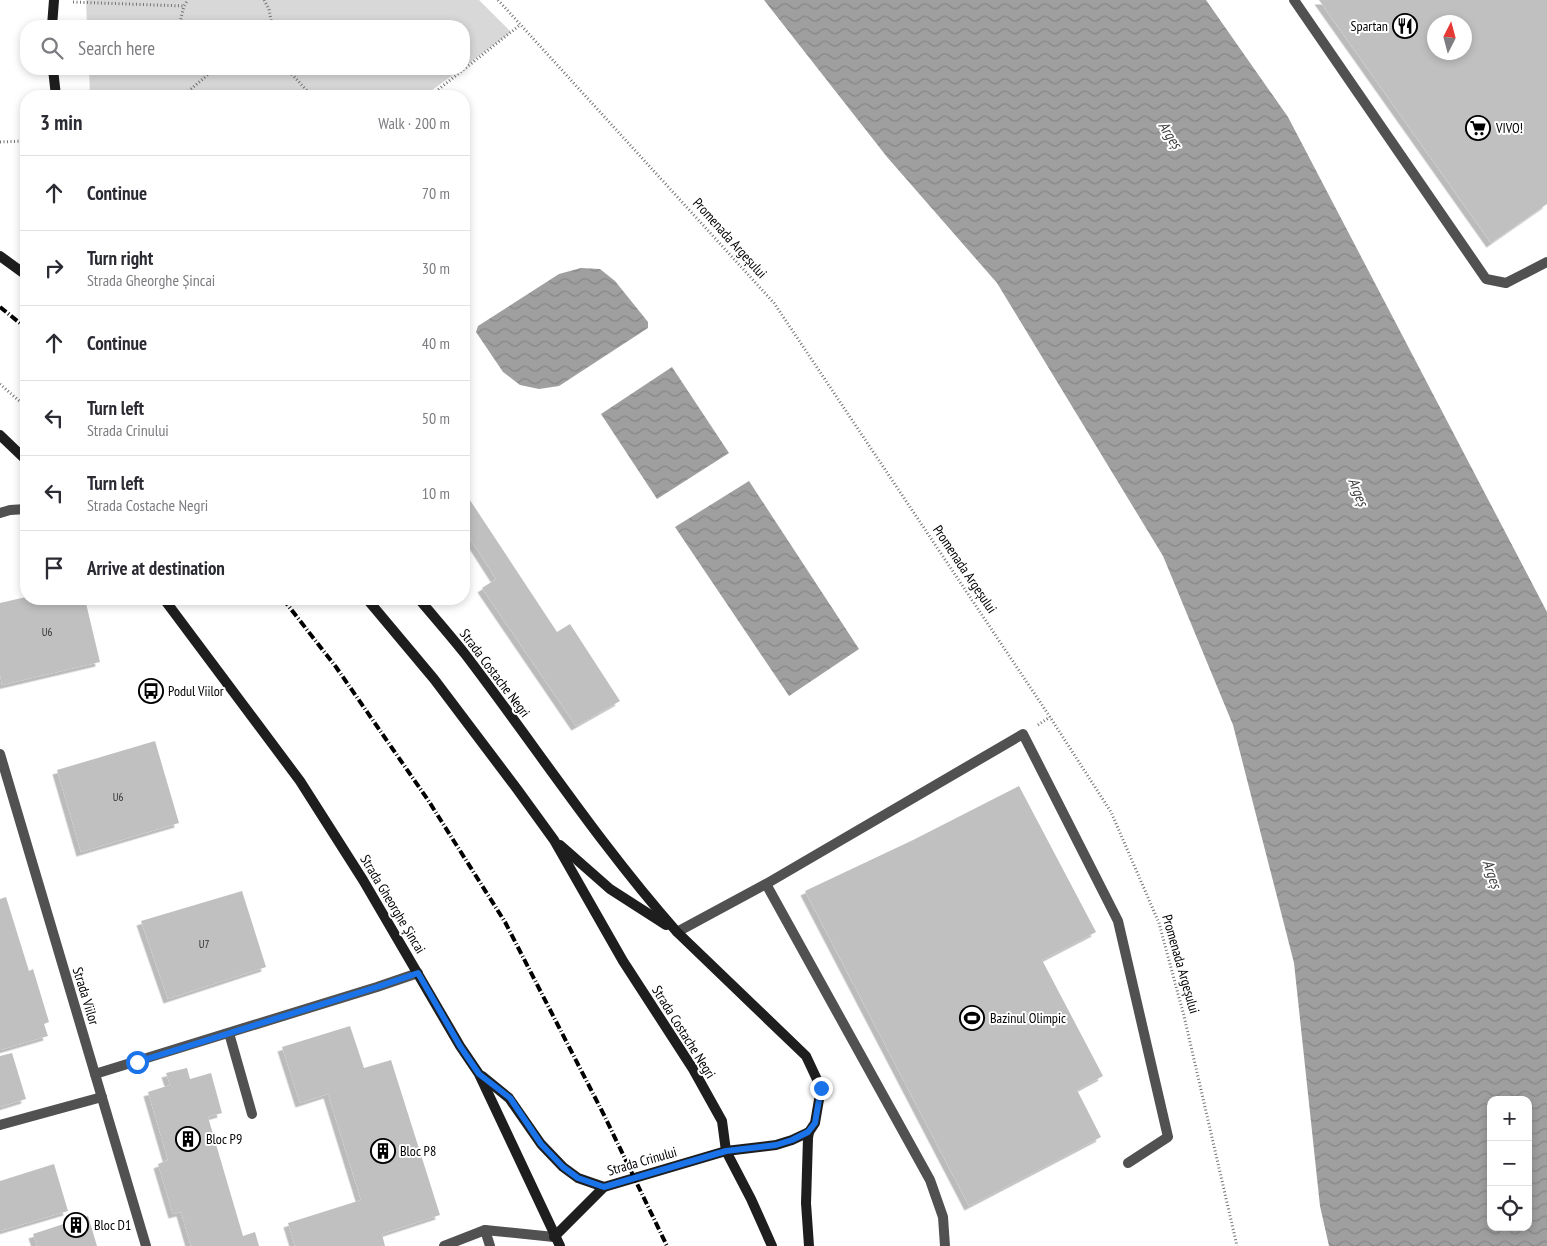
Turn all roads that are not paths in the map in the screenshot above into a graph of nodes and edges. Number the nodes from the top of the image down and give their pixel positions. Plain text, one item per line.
1 (54, 0) edge
2 (1294, 0) edge
3 (52, 20) edge
4 (53, 75) edge
5 (55, 90) edge
6 (0, 256) edge
7 (1547, 262) edge
8 (20, 271) edge
9 (0, 435) edge
10 (20, 454) edge
11 (20, 509) edge
12 (0, 513) edge
13 (168, 605) edge
14 (372, 605) edge
15 (424, 605) edge
16 (0, 754) edge
17 (554, 840) junction
18 (766, 884) junction
19 (677, 932) junction
20 (418, 973) junction
21 (229, 1033) junction
22 (95, 1074) junction
23 (479, 1074) junction
24 (102, 1097) junction
25 (252, 1114) dead end
26 (0, 1125) edge
27 (808, 1132) junction
28 (726, 1151) junction
29 (1128, 1163) dead end
30 (604, 1187) junction
31 (485, 1230) junction
32 (557, 1242) edge
33 (146, 1246) edge
34 (444, 1246) edge
35 (490, 1246) edge
36 (772, 1246) edge
37 (809, 1246) edge
38 (944, 1246) edge

1 - 3 main road
2 - 7 street
4 - 5 main road
6 - 8 main road
9 - 10 main road
11 - 12 street
13 - 20 main road, Strada Gheorghe Șincai
14 - 17 main road, Strada Costache Negri
15 - 19 main road, Strada Costache Negri
16 - 22 street, Strada Viilor
17 - 19 main road, Strada Costache Negri
17 - 28 main road, Strada Costache Negri
18 - 19 street
18 - 29 street
18 - 38 street
19 - 27 main road, Strada Costache Negri
20 - 21 street
20 - 23 main road, Strada Gheorghe Șincai
21 - 22 street
21 - 25 street
22 - 24 street, Strada Viilor
23 - 30 main road
23 - 32 main road, Strada Gheorghe Șincai
24 - 26 street
24 - 33 street, Strada Viilor
27 - 28 main road, Strada Crinului
27 - 37 main road, Strada Costache Negri
28 - 30 main road, Strada Crinului
28 - 36 main road, Strada Costache Negri
30 - 32 main road, Strada Crinului
31 - 32 street
31 - 34 street
31 - 35 street

